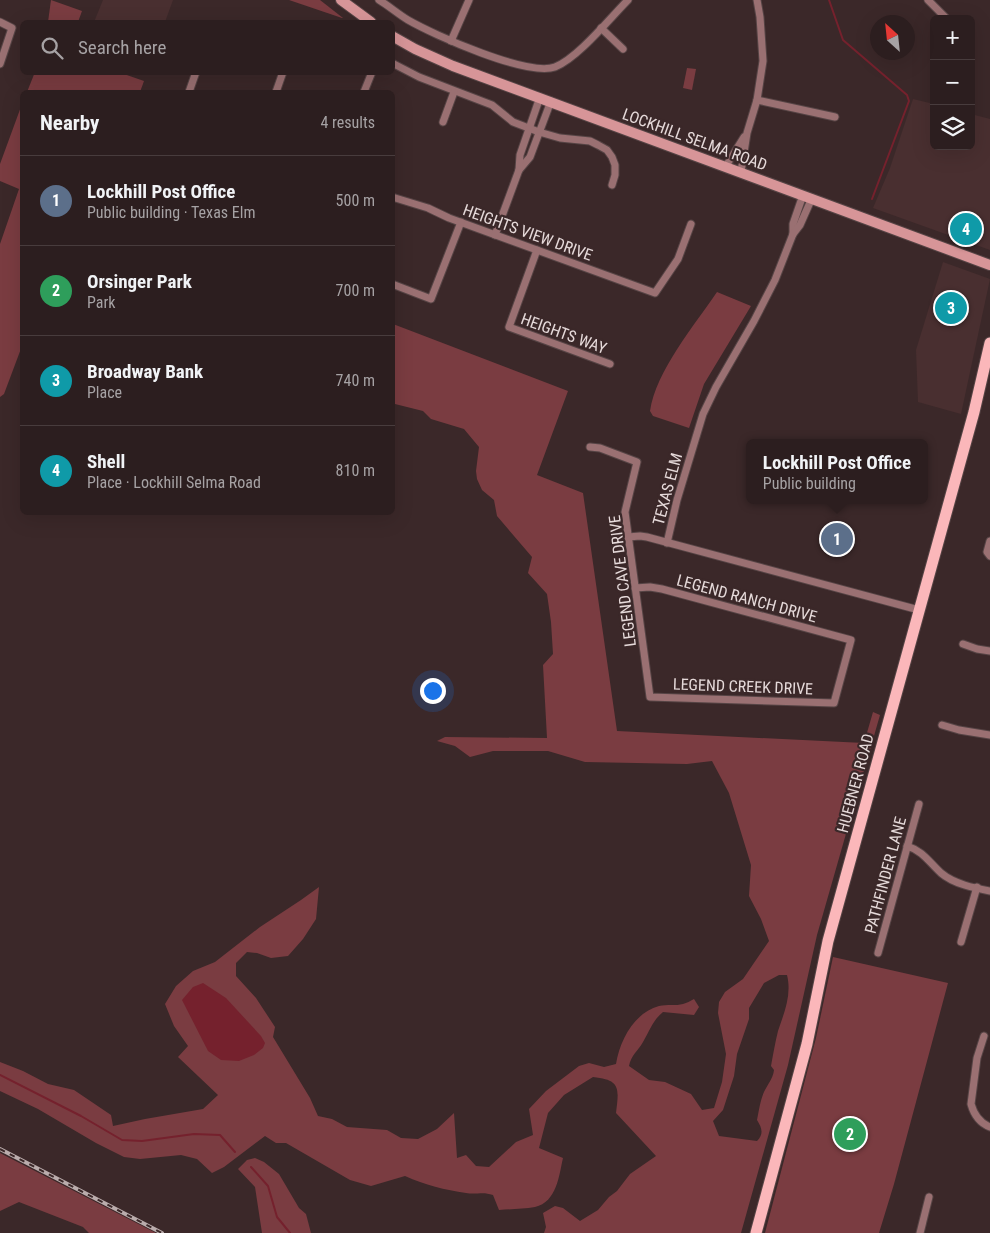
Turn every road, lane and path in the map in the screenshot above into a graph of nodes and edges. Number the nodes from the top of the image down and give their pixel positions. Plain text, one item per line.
1 (341, 0) edge
2 (379, 0) edge
3 (469, 0) edge
4 (628, 0) edge
5 (757, 0) edge
6 (928, 0) edge
7 (943, 15) edge
8 (368, 20) edge
9 (0, 22) edge
10 (601, 28) junction
11 (395, 38) edge
12 (451, 40) junction
13 (622, 49) dead end
14 (0, 64) edge
15 (395, 65) edge
16 (195, 75) edge
17 (283, 75) edge
18 (371, 75) edge
19 (190, 90) edge
20 (277, 90) edge
21 (365, 90) edge
22 (454, 92) junction
23 (540, 97) junction
24 (757, 100) junction
25 (551, 101) junction
26 (835, 117) dead end
27 (443, 122) dead end
28 (529, 128) junction
29 (539, 132) junction
30 (747, 133) junction
31 (726, 166) junction
32 (519, 170) junction
33 (741, 172) junction
34 (612, 185) dead end
35 (807, 196) junction
36 (395, 198) edge
37 (461, 222) junction
38 (691, 224) dead end
39 (495, 236) junction
40 (537, 250) junction
41 (990, 265) edge
42 (395, 285) edge
43 (990, 343) edge
44 (610, 364) dead end
45 (590, 448) dead end
46 (628, 537) junction
47 (990, 541) edge
48 (667, 543) junction
49 (988, 554) edge
50 (635, 588) junction
51 (919, 610) junction
52 (963, 644) dead end
53 (990, 651) edge
54 (650, 697) joint
55 (834, 702) joint
56 (942, 725) dead end
57 (990, 734) edge
58 (919, 804) dead end
59 (907, 846) junction
60 (976, 887) junction
61 (990, 890) edge
62 (961, 942) dead end
63 (878, 953) dead end
64 (984, 1036) dead end
65 (990, 1127) edge
66 (929, 1197) dead end
67 (756, 1233) edge
68 (920, 1233) edge

1 - 8 main road
2 - 12 street
3 - 12 street
4 - 10 street
5 - 24 street
6 - 7 street
9 - 14 street
10 - 12 street
10 - 13 street
11 - 23 main road, LOCKHILL SELMA ROAD
15 - 22 street
16 - 19 street
17 - 20 street
18 - 21 street
22 - 27 street
22 - 28 street
23 - 25 main road, LOCKHILL SELMA ROAD
23 - 28 street
24 - 26 street
24 - 30 street
25 - 29 street
25 - 31 main road, LOCKHILL SELMA ROAD
28 - 29 street
28 - 32 street
29 - 32 street
29 - 34 street
30 - 31 street
30 - 33 street
31 - 33 main road, LOCKHILL SELMA ROAD
32 - 39 street
33 - 35 main road, LOCKHILL SELMA ROAD
35 - 41 main road, LOCKHILL SELMA ROAD
35 - 48 street, TEXAS ELM
36 - 37 street, HEIGHTS VIEW DRIVE
37 - 39 street, HEIGHTS VIEW DRIVE
37 - 42 street
38 - 40 street, HEIGHTS VIEW DRIVE
39 - 40 street, HEIGHTS VIEW DRIVE
40 - 44 street, HEIGHTS WAY
43 - 51 main road, HUEBNER ROAD
45 - 46 street, LEGEND CAVE DRIVE
46 - 48 street
46 - 50 street, LEGEND CAVE DRIVE
47 - 49 street
48 - 51 street, TEXAS ELM
50 - 54 street, LEGEND CAVE DRIVE
50 - 55 street, LEGEND RANCH DRIVE
51 - 67 main road, HUEBNER ROAD
52 - 53 street
54 - 55 street, LEGEND CREEK DRIVE
56 - 57 street
58 - 59 street, PATHFINDER LANE
59 - 60 street
59 - 63 street, PATHFINDER LANE
60 - 61 street
60 - 62 street
64 - 65 street
66 - 68 street

